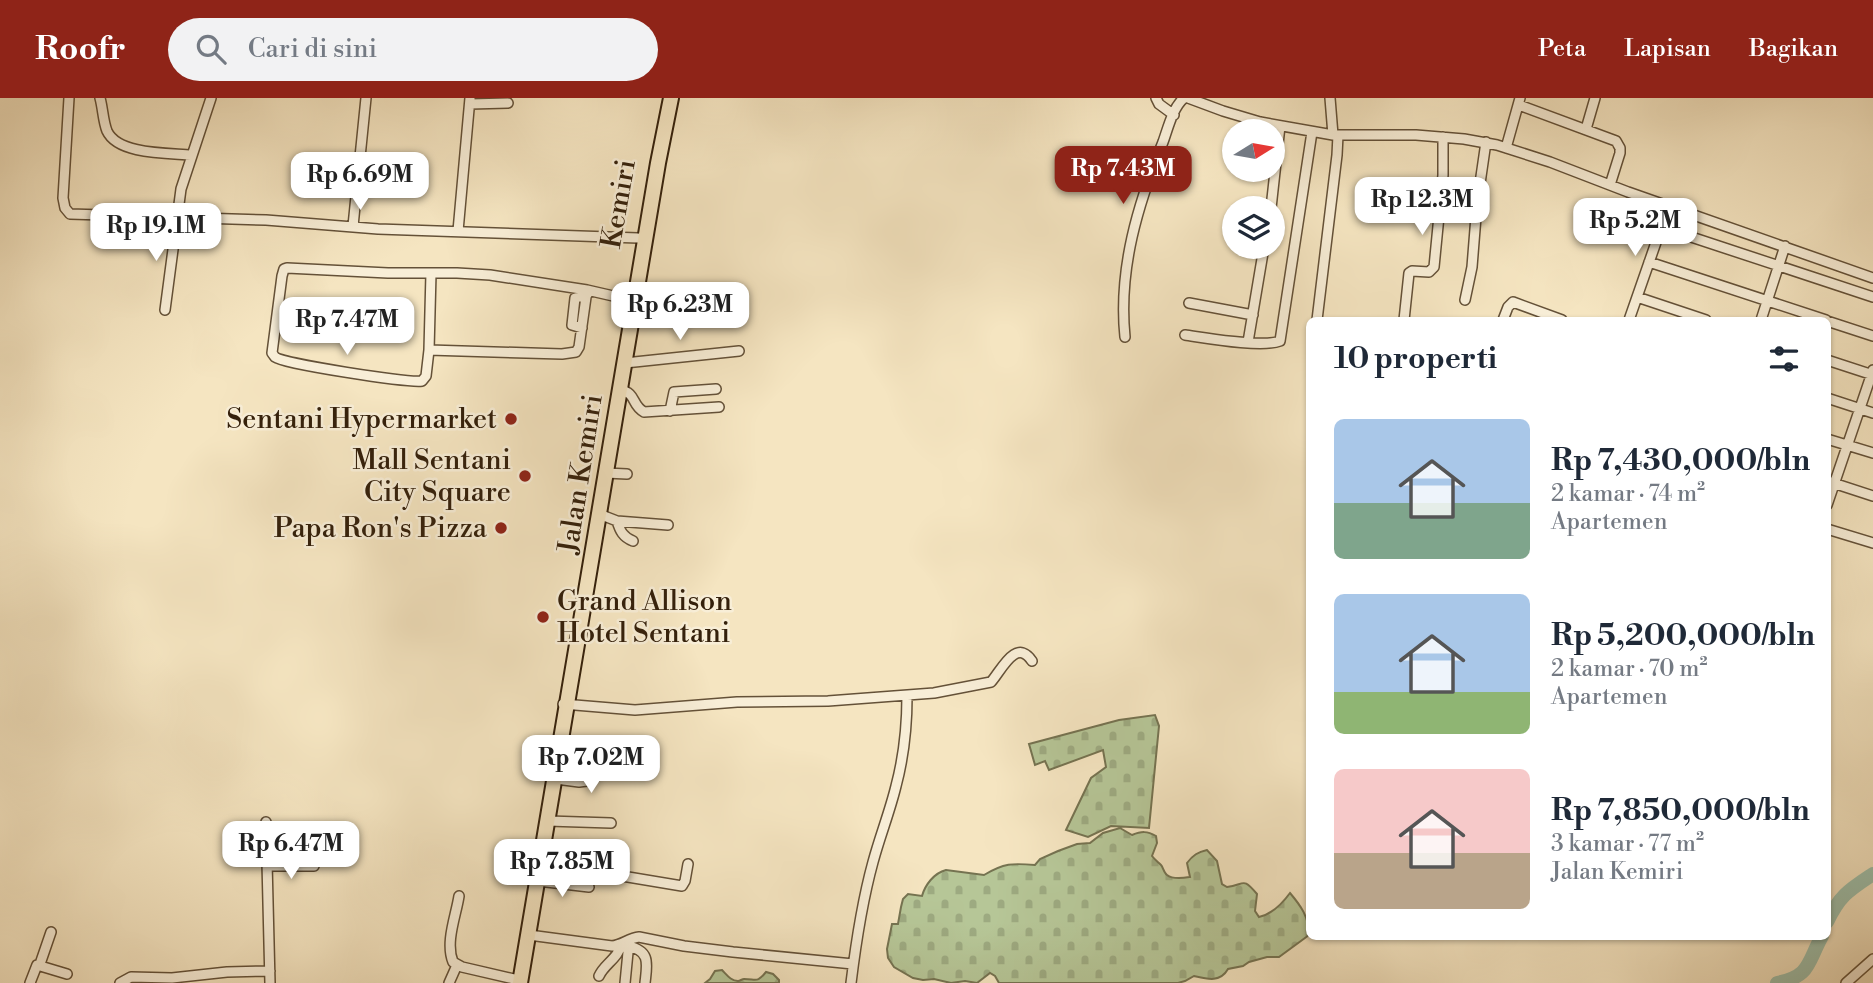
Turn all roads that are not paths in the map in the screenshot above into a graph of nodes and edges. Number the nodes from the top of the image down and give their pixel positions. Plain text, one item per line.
1 (69, 98) edge
2 (100, 98) edge
3 (211, 98) edge
4 (366, 98) edge
5 (664, 98) edge
6 (671, 98) edge
7 (1156, 98) edge
8 (1186, 98) edge
9 (1330, 98) edge
10 (1595, 98) edge
11 (470, 101) edge
12 (1519, 101) edge
13 (508, 103) dead end
14 (1174, 115) junction
15 (1250, 119) edge
16 (1285, 127) edge
17 (1586, 129) junction
18 (1312, 132) junction
19 (1336, 135) junction
20 (1443, 137) junction
21 (1486, 142) junction
22 (1506, 148) junction
23 (191, 155) junction
24 (1610, 185) junction
25 (1669, 205) junction
26 (176, 219) junction
27 (353, 226) junction
28 (1661, 227) junction
29 (458, 231) junction
30 (638, 238) junction
31 (1785, 246) junction
32 (1262, 259) edge
33 (1649, 262) junction
34 (1779, 266) junction
35 (431, 274) junction
36 (1873, 278) edge
37 (587, 293) junction
38 (1637, 297) junction
39 (1873, 297) edge
40 (631, 300) junction
41 (1465, 300) dead end
42 (1768, 301) junction
43 (1189, 303) dead end
44 (165, 310) dead end
45 (1253, 315) junction
46 (1317, 317) edge
47 (1404, 317) edge
48 (1504, 317) edge
49 (1554, 317) edge
50 (1630, 317) edge
51 (1697, 317) edge
52 (1762, 317) edge
53 (1817, 317) edge
54 (1831, 322) edge
55 (1185, 335) dead end
56 (1873, 336) edge
57 (1125, 337) dead end
58 (1248, 342) junction
59 (429, 350) junction
60 (739, 351) dead end
61 (1831, 361) edge
62 (625, 363) junction
63 (1873, 373) edge
64 (716, 388) dead end
65 (620, 390) junction
66 (1831, 399) edge
67 (719, 407) dead end
68 (1860, 408) junction
69 (670, 411) junction
70 (1873, 413) edge
71 (1831, 440) edge
72 (1848, 445) junction
73 (1873, 453) edge
74 (606, 473) junction
75 (627, 474) dead end
76 (1831, 480) edge
77 (1831, 482) edge
78 (1873, 496) edge
79 (599, 514) junction
80 (617, 521) junction
81 (668, 525) dead end
82 (1831, 530) edge
83 (633, 541) dead end
84 (1873, 543) edge
85 (1032, 661) dead end
86 (907, 695) junction
87 (564, 704) junction
88 (622, 766) dead end
89 (556, 779) junction
90 (548, 821) junction
91 (266, 822) dead end
92 (611, 823) dead end
93 (688, 864) dead end
94 (267, 866) junction
95 (314, 866) dead end
96 (538, 867) junction
97 (589, 887) dead end
98 (459, 896) dead end
99 (51, 932) dead end
100 (529, 935) junction
101 (626, 944) junction
102 (1873, 958) edge
103 (40, 964) junction
104 (853, 964) junction
105 (457, 965) junction
106 (270, 971) junction
107 (67, 974) dead end
108 (599, 976) dead end
109 (516, 982) edge
110 (30, 983) edge
111 (120, 983) edge
112 (270, 983) edge
113 (449, 983) edge
114 (625, 983) edge
115 (645, 983) edge
116 (851, 983) edge
117 (1846, 983) edge

1 - 26 street
2 - 23 street
3 - 23 street
4 - 27 street
5 - 30 highway, Kemiri
6 - 40 highway, Jalan Kemiri
7 - 14 street
8 - 14 street
8 - 15 street
9 - 19 street
10 - 17 street
11 - 13 street
11 - 29 street
12 - 17 street
12 - 22 street
14 - 57 street
16 - 18 street
17 - 24 street
18 - 19 street
18 - 58 street
19 - 20 street
19 - 46 street
20 - 21 street
20 - 47 street
21 - 22 street
21 - 41 street
22 - 24 street
23 - 26 street
24 - 25 street
25 - 28 street
25 - 31 street
26 - 27 street
26 - 44 street
27 - 29 street
28 - 33 street
28 - 34 street
29 - 30 street
30 - 40 highway, Kemiri
31 - 34 street
31 - 36 street
32 - 45 street
33 - 38 street
33 - 42 street
34 - 39 street
34 - 42 street
35 - 37 street
35 - 59 street
35 - 59 street
37 - 40 street
37 - 59 street
38 - 50 street
38 - 51 street
40 - 62 highway, Jalan Kemiri
40 - 87 highway, Kemiri
42 - 52 street
42 - 53 street
43 - 45 street
45 - 58 street
48 - 49 street
54 - 56 street
55 - 58 street
60 - 62 street
61 - 63 street
62 - 65 highway, Jalan Kemiri
63 - 68 street
64 - 69 street
65 - 69 street
65 - 74 highway, Jalan Kemiri
66 - 68 street
67 - 69 street
68 - 70 street
68 - 72 street
71 - 72 street
72 - 73 street
72 - 76 street
74 - 75 street
74 - 79 highway, Jalan Kemiri
77 - 78 street
79 - 80 street
79 - 87 highway, Jalan Kemiri
80 - 81 street
80 - 83 street
82 - 84 street
85 - 86 street
86 - 87 street
86 - 104 street
87 - 89 highway, Jalan Kemiri
87 - 96 highway, Kemiri
88 - 89 street
89 - 90 highway, Jalan Kemiri
90 - 92 street
90 - 96 highway, Jalan Kemiri
91 - 94 street
93 - 96 street
94 - 95 street
94 - 106 street
96 - 97 street
96 - 100 highway, Jalan Kemiri
96 - 109 highway, Jalan Kemiri
98 - 105 street
99 - 103 street
100 - 101 street
100 - 109 highway, Jalan Kemiri
101 - 104 street
101 - 108 street
101 - 114 street
101 - 115 street
102 - 117 street
103 - 107 street
103 - 110 street
104 - 116 street
105 - 109 street
105 - 113 street
106 - 111 street
106 - 112 street

